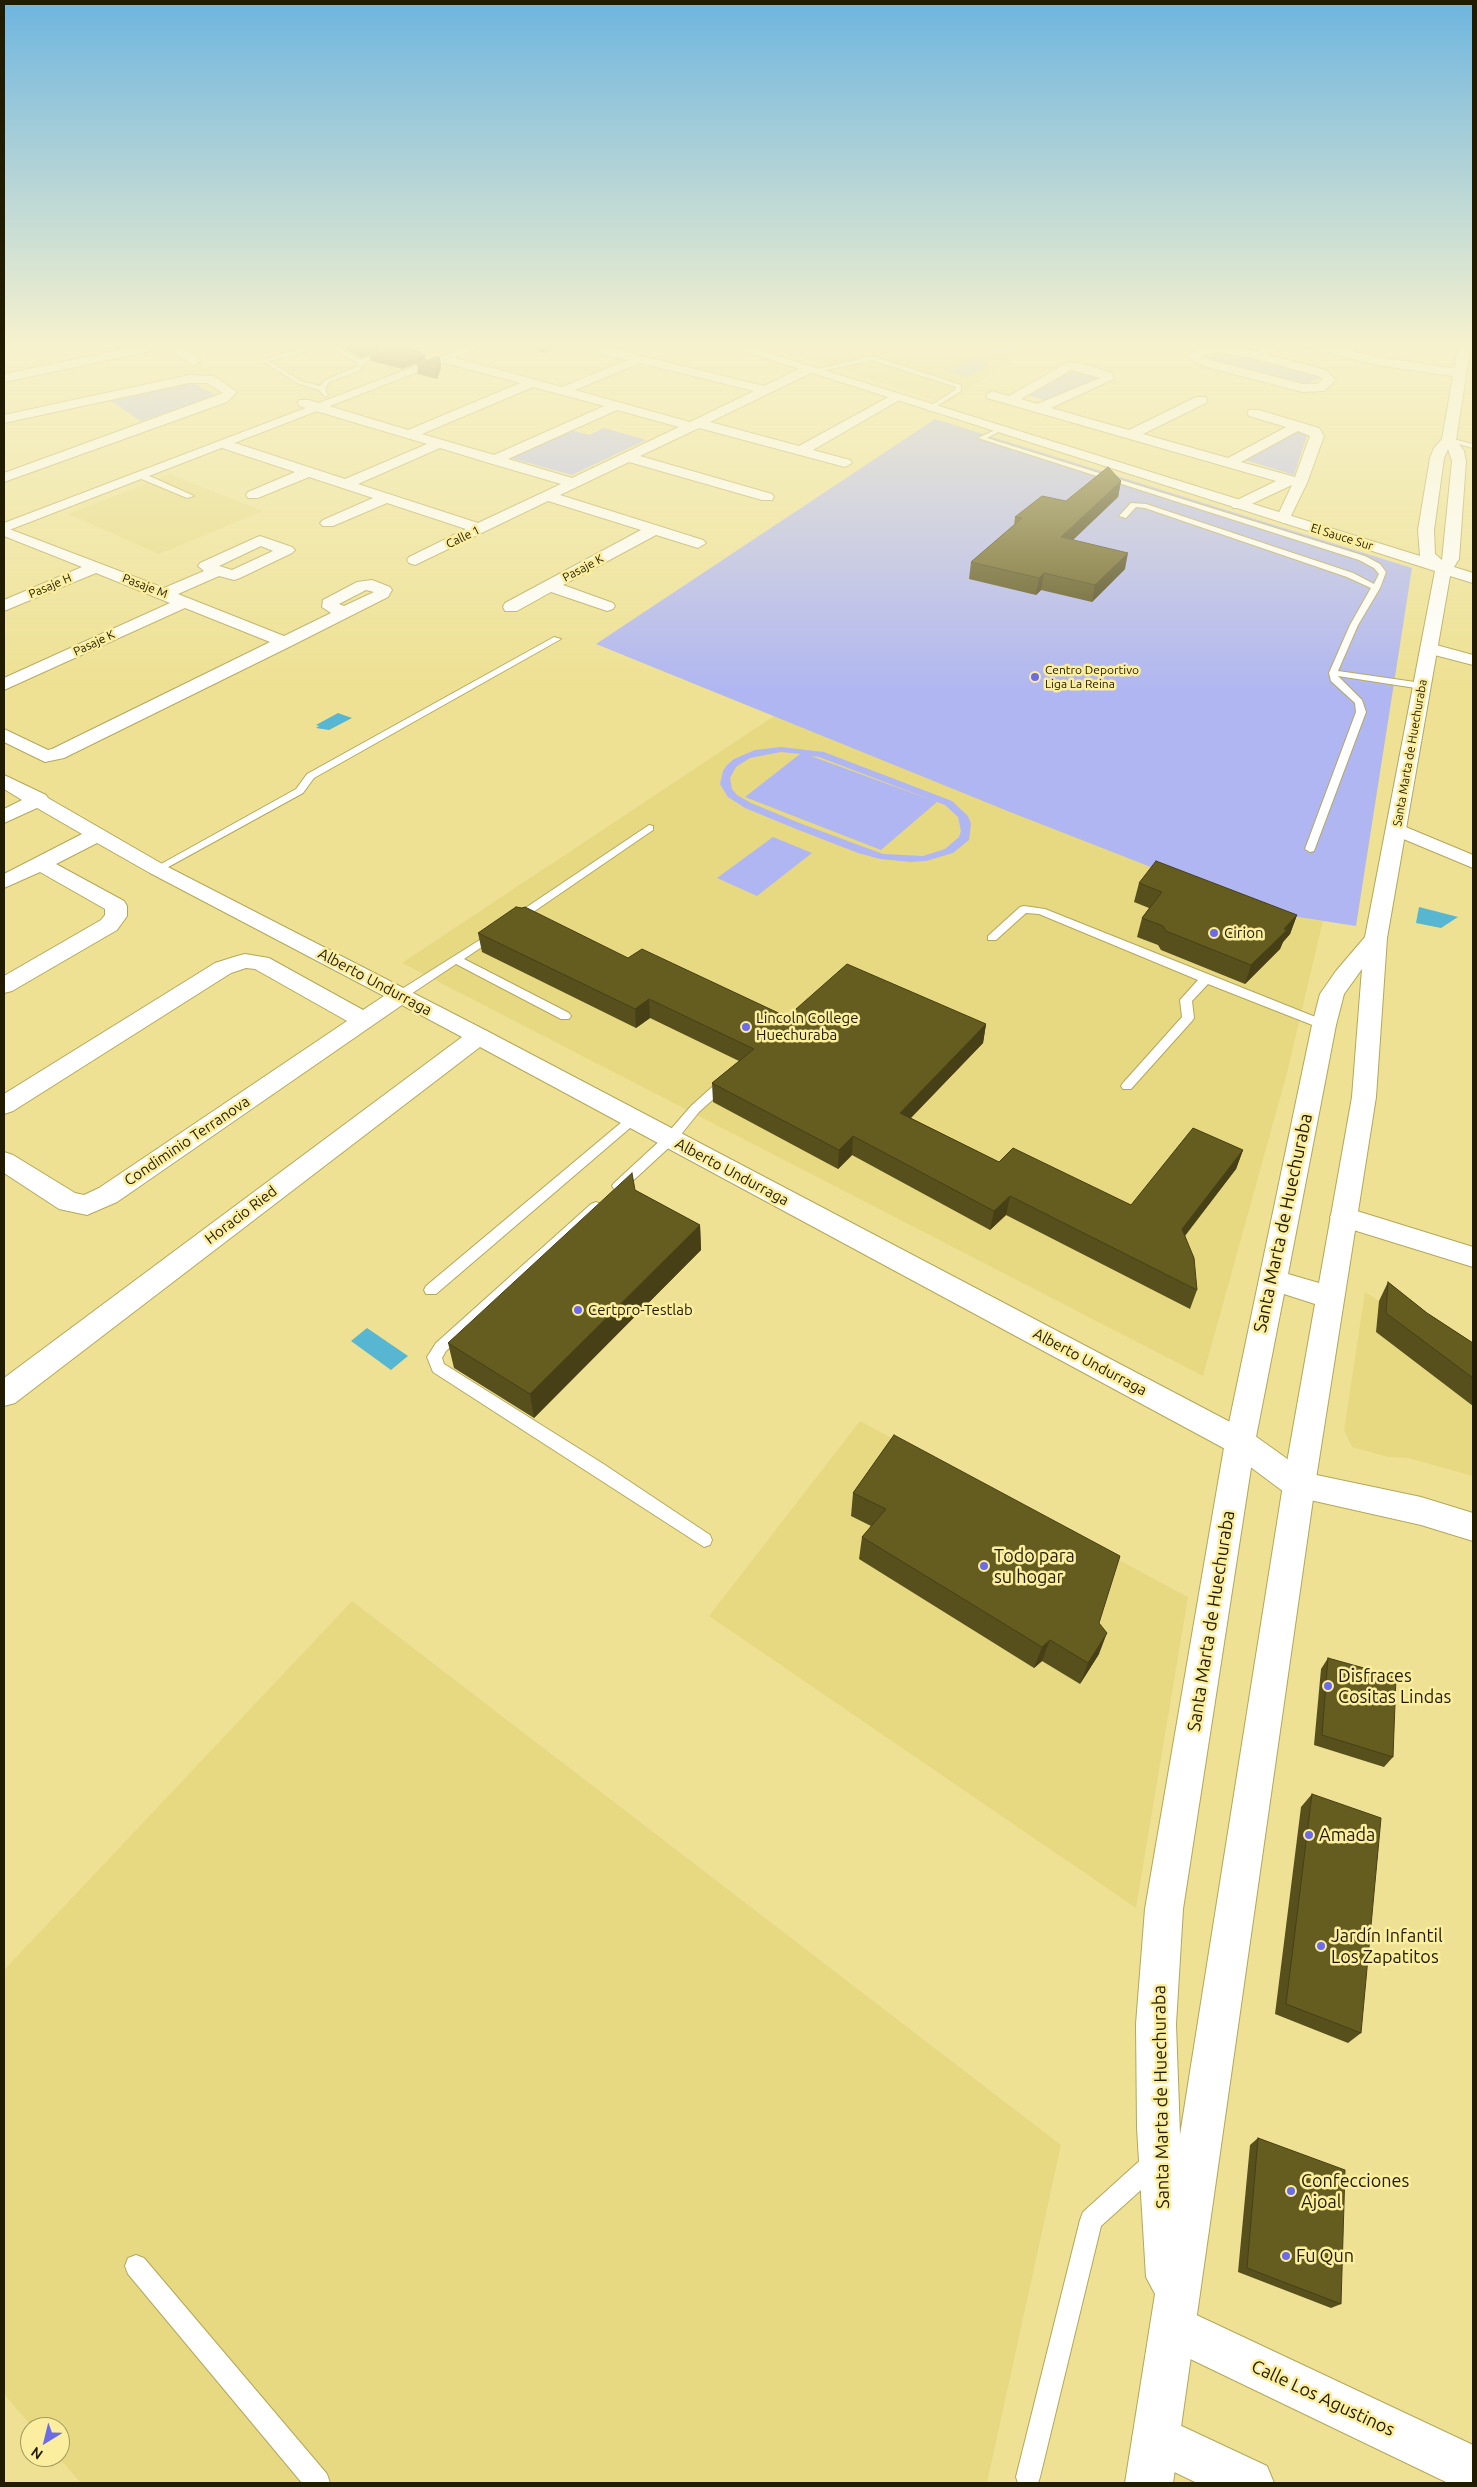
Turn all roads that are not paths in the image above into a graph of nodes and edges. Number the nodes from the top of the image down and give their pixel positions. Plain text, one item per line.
1 (56, 459) edge
2 (155, 459) edge
3 (185, 459) edge
4 (269, 459) edge
5 (405, 459) edge
6 (491, 459) edge
7 (623, 459) edge
8 (634, 459) edge
9 (831, 459) edge
10 (1048, 459) edge
11 (1092, 459) edge
12 (1216, 459) edge
13 (1236, 459) edge
14 (1305, 459) edge
15 (1437, 459) edge
16 (1459, 459) edge
17 (494, 460) joint
18 (845, 463) dead end
19 (1229, 463) junction
20 (308, 472) junction
21 (142, 476) junction
22 (4, 478) edge
23 (1294, 481) junction
24 (573, 483) junction
25 (346, 484) junction
26 (253, 495) dead end
27 (190, 496) dead end
28 (547, 496) junction
29 (767, 497) dead end
30 (386, 498) junction
31 (1238, 505) junction
32 (4, 516) edge
33 (1123, 516) dead end
34 (1283, 519) junction
35 (328, 523) dead end
36 (480, 529) junction
37 (655, 529) junction
38 (4, 530) edge
39 (698, 542) dead end
40 (4, 546) edge
41 (415, 560) dead end
42 (96, 567) junction
43 (59, 568) junction
44 (217, 571) dead end
45 (77, 575) junction
46 (1473, 578) edge
47 (1447, 581) junction
48 (550, 586) junction
49 (1376, 588) junction
50 (4, 590) edge
51 (185, 602) joint
52 (162, 604) junction
53 (4, 606) edge
54 (607, 606) dead end
55 (511, 607) dead end
56 (344, 612) dead end
57 (557, 639) dead end
58 (285, 642) junction
59 (259, 648) junction
60 (1429, 648) junction
61 (1473, 660) edge
62 (4, 673) edge
63 (1333, 673) junction
64 (4, 685) edge
65 (1422, 686) junction
66 (4, 736) edge
67 (4, 780) edge
68 (39, 799) junction
69 (4, 817) edge
70 (1397, 821) junction
71 (650, 828) dead end
72 (98, 834) junction
73 (1310, 849) dead end
74 (1472, 856) edge
75 (39, 864) junction
76 (157, 869) junction
77 (4, 882) edge
78 (992, 938) dead end
79 (1376, 938) junction
80 (457, 960) junction
81 (1206, 979) junction
82 (4, 986) edge
83 (401, 995) junction
84 (564, 1016) dead end
85 (363, 1020) junction
86 (1324, 1025) junction
87 (479, 1036) junction
88 (728, 1079) edge
89 (1127, 1086) dead end
90 (4, 1105) edge
91 (633, 1119) junction
92 (670, 1139) junction
93 (4, 1161) edge
94 (1344, 1217) junction
95 (1473, 1253) edge
96 (1272, 1280) junction
97 (431, 1290) dead end
98 (1330, 1297) junction
99 (4, 1394) edge
100 (1240, 1442) junction
101 (1299, 1485) junction
102 (1473, 1527) edge
103 (704, 1540) dead end
104 (1160, 2157) junction
105 (136, 2266) dead end
106 (1173, 2327) junction
107 (1156, 2438) junction
108 (1473, 2470) edge
109 (1028, 2477) dead end
110 (318, 2483) edge
111 (1149, 2483) edge
112 (1250, 2483) edge

1 - 22 street
2 - 32 street
3 - 21 street
4 - 20 street
5 - 25 street
6 - 17 street
7 - 24 street, Calle 1
8 - 29 street
9 - 18 street
10 - 49 lane
11 - 31 street, El Sauce Sur
12 - 19 street
13 - 19 street
14 - 23 street
15 - 47 street
16 - 47 street, Santa Marta de Huechuraba
17 - 24 street
19 - 23 street
20 - 25 street
20 - 26 street
21 - 27 lane
21 - 38 street
23 - 31 street
23 - 34 street
24 - 28 street, Calle 1
25 - 30 street
28 - 36 street, Calle 1
28 - 37 street
30 - 35 street
30 - 36 street
31 - 34 street, El Sauce Sur
33 - 49 lane
34 - 47 street, El Sauce Sur
36 - 41 street, Calle 1
37 - 39 street
37 - 48 street, Pasaje K
38 - 42 street, Pasaje M
40 - 43 street, Pasaje M
42 - 45 street, Pasaje H
42 - 52 street, Pasaje M
43 - 45 street, Pasaje M
43 - 50 street, Pasaje H
44 - 52 street, Pasaje K
45 - 52 street, Pasaje M
45 - 53 street, Pasaje H
46 - 47 street, El Sauce Sur
47 - 60 street, Santa Marta de Huechuraba
48 - 54 street
48 - 55 street, Pasaje K
49 - 63 lane
51 - 52 street, Pasaje K
51 - 58 street, Pasaje M
52 - 59 street, Pasaje M
52 - 62 street, Pasaje K
52 - 64 street, Pasaje K
56 - 58 street
57 - 76 lane
58 - 59 street
59 - 66 street
60 - 61 street
60 - 65 street, Santa Marta de Huechuraba
63 - 65 lane
63 - 73 lane
65 - 70 street, Santa Marta de Huechuraba
67 - 68 street, Alberto Undurraga
68 - 69 street
68 - 72 street, Alberto Undurraga
70 - 74 street
70 - 79 street, Santa Marta de Huechuraba
71 - 80 lane
72 - 75 street
72 - 76 street, Alberto Undurraga
75 - 77 street
75 - 82 street
76 - 83 street, Alberto Undurraga
78 - 81 lane
79 - 86 street, Santa Marta de Huechuraba
79 - 94 street, Santa Marta de Huechuraba
80 - 83 lane
80 - 84 lane
81 - 86 lane
81 - 89 lane
83 - 85 street, Condiminio Terranova
83 - 87 street, Alberto Undurraga
85 - 90 street
85 - 93 street, Condiminio Terranova
86 - 96 street, Santa Marta de Huechuraba
87 - 91 street, Alberto Undurraga
87 - 99 street, Horacio Ried
88 - 92 lane
91 - 92 street, Alberto Undurraga
91 - 97 lane
92 - 100 street, Alberto Undurraga
92 - 103 lane
94 - 95 street
94 - 98 street, Santa Marta de Huechuraba
96 - 98 street
96 - 100 street, Santa Marta de Huechuraba
98 - 101 street, Santa Marta de Huechuraba
100 - 101 street, Alberto Undurraga
100 - 104 street, Santa Marta de Huechuraba
101 - 102 street, Alberto Undurraga
101 - 106 street, Santa Marta de Huechuraba
104 - 106 street, Santa Marta de Huechuraba
104 - 109 lane
105 - 110 lane
106 - 107 street, Santa Marta de Huechuraba
106 - 108 street, Calle Los Agustinos
107 - 111 street, Santa Marta de Huechuraba
107 - 112 street

